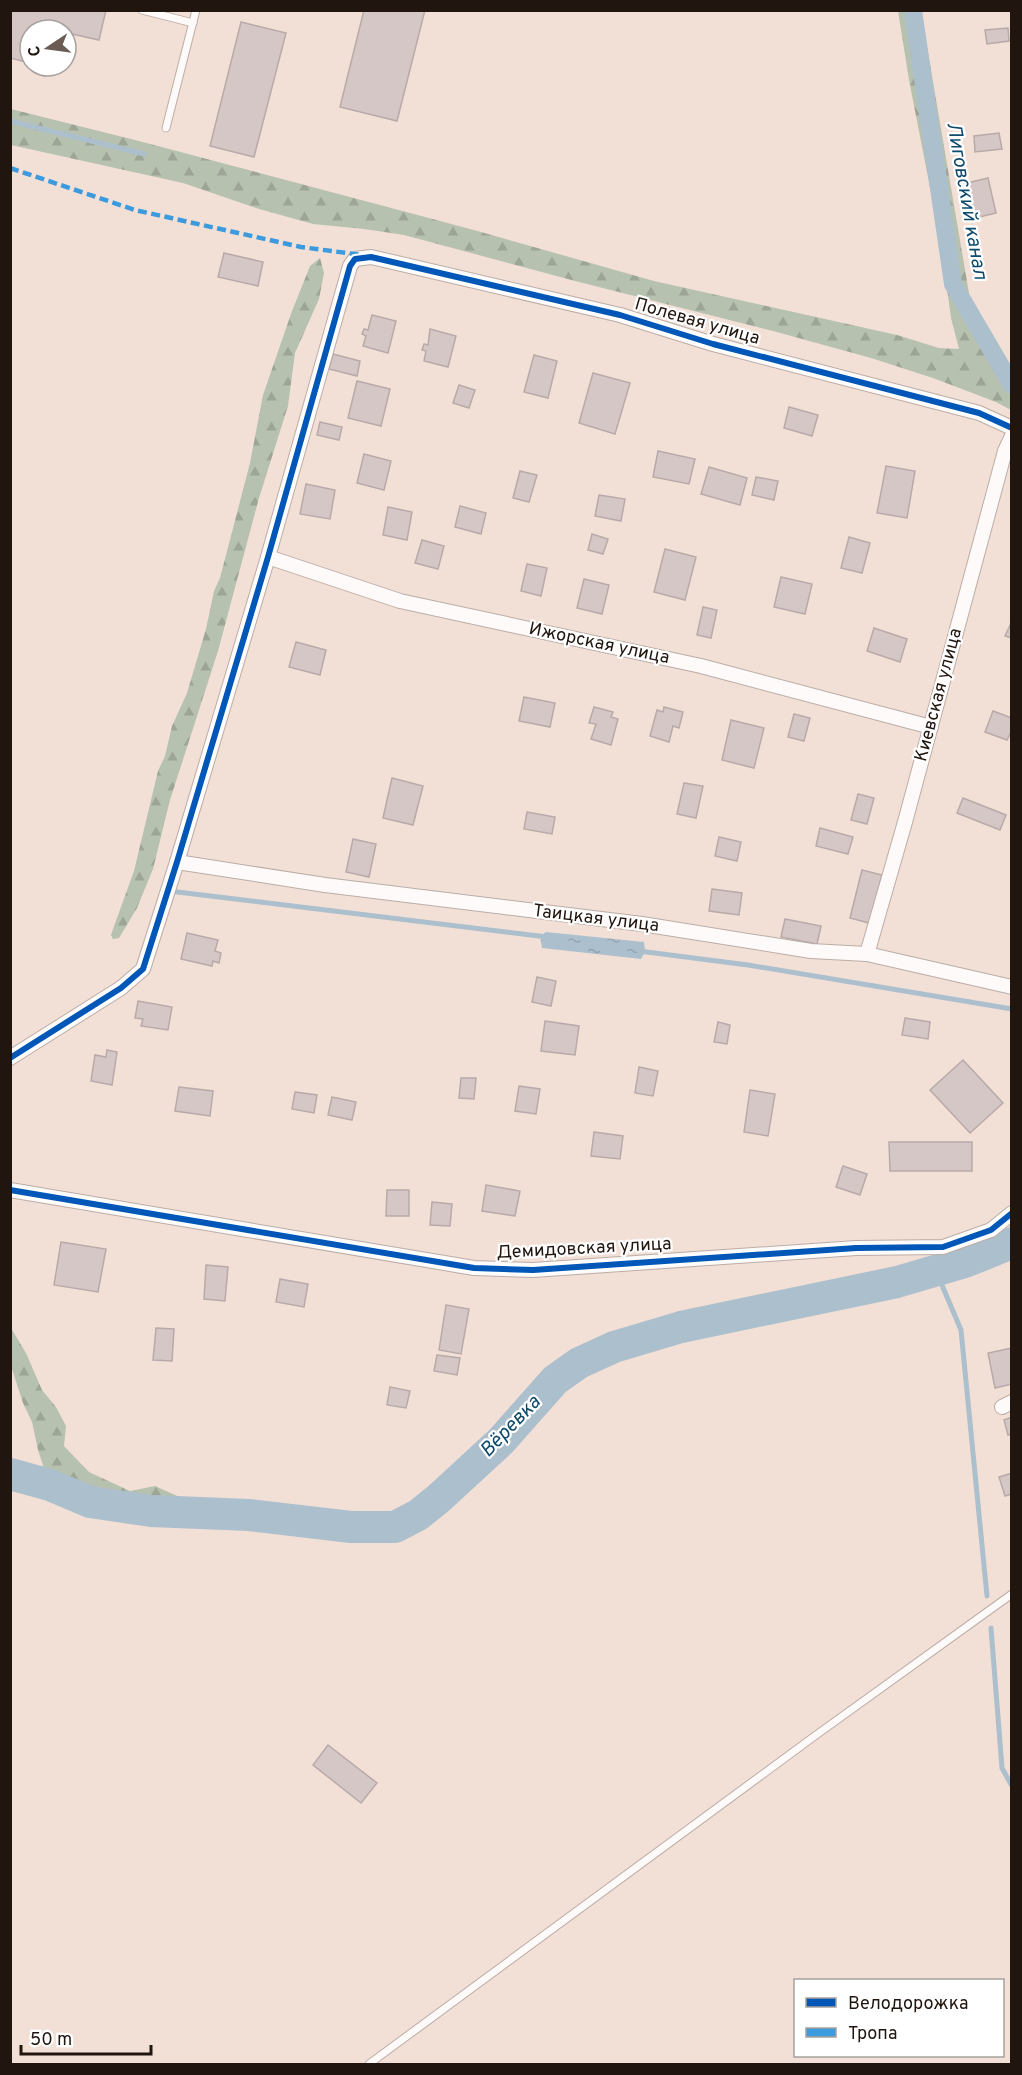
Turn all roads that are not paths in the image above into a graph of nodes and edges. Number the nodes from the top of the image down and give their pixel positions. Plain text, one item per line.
1 (142, 10) edge
2 (196, 10) edge
3 (192, 23) junction
4 (166, 128) dead end
5 (1011, 428) edge
6 (1011, 436) edge
7 (268, 557) junction
8 (931, 727) junction
9 (177, 862) junction
10 (867, 954) junction
11 (1011, 987) edge
12 (10, 1058) edge
13 (10, 1190) edge
14 (1011, 1213) edge
15 (1011, 1594) edge
16 (369, 2064) edge

1 - 3 lane
2 - 3 lane
3 - 4 lane
5 - 7 street, Полевая улица
6 - 8 street, Киевская улица
7 - 8 street, Ижорская улица
7 - 9 street
8 - 10 street, Киевская улица
9 - 10 street, Таицкая улица
9 - 12 street
10 - 11 street, Таицкая улица
13 - 14 street, Демидовская улица
15 - 16 lane

